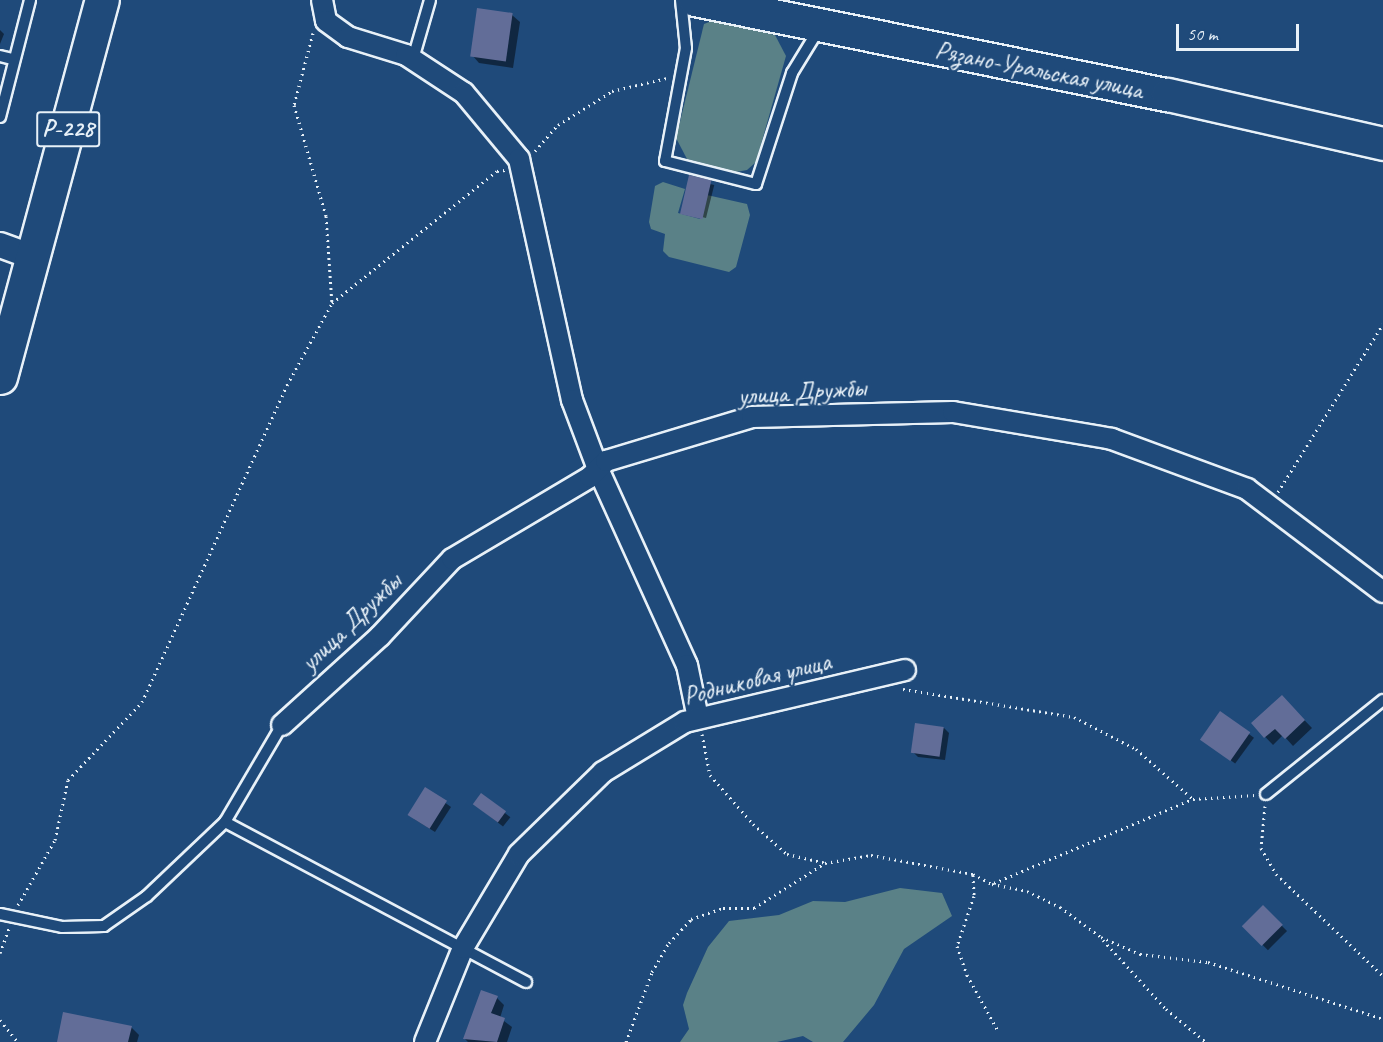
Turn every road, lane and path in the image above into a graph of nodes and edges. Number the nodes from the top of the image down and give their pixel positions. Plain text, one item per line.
1 (30, 0) edge
2 (102, 0) edge
3 (430, 0) edge
4 (681, 0) edge
5 (694, 0) edge
6 (321, 3) edge
7 (820, 28) junction
8 (0, 56) edge
9 (12, 59) junction
10 (413, 59) junction
11 (681, 75) junction
12 (0, 117) edge
13 (1383, 144) edge
14 (520, 167) junction
15 (0, 246) edge
16 (33, 257) junction
17 (332, 303) junction
18 (1383, 324) edge
19 (0, 377) edge
20 (598, 469) junction
21 (1269, 506) junction
22 (1383, 592) edge
23 (904, 670) dead end
24 (861, 681) junction
25 (1383, 700) edge
26 (698, 718) junction
27 (282, 725) joint
28 (1266, 794) junction
29 (1193, 800) junction
30 (225, 822) junction
31 (825, 863) junction
32 (973, 874) junction
33 (993, 884) junction
34 (0, 914) edge
35 (12, 917) junction
36 (1101, 937) junction
37 (463, 948) junction
38 (0, 953) edge
39 (1383, 976) edge
40 (526, 981) dead end
41 (1383, 1019) edge
42 (0, 1020) edge
43 (997, 1029) dead end
44 (18, 1042) edge
45 (424, 1042) edge
46 (626, 1042) edge
47 (1206, 1042) edge

1 - 9 lane
2 - 16 highway, Р-228
3 - 10 lane
4 - 11 lane
5 - 7 main road, Рязано-Уральская улица
6 - 10 street
6 - 17 path
7 - 11 lane
7 - 13 main road, Рязано-Уральская улица
8 - 9 lane
9 - 12 lane
10 - 14 street
11 - 14 path
14 - 17 path
14 - 20 street
15 - 16 street
16 - 19 highway, Р-228
17 - 35 path
18 - 21 path
20 - 21 street, улица Дружбы
20 - 26 street
20 - 27 street, улица Дружбы
21 - 22 street, улица Дружбы
23 - 24 street, Родниковая улица
24 - 26 street, Родниковая улица
24 - 29 path
25 - 28 lane
26 - 31 path
26 - 37 street, Родниковая улица
27 - 30 lane
28 - 29 path
28 - 39 path
29 - 33 path
30 - 35 lane
30 - 37 lane
31 - 32 path
31 - 46 path
32 - 33 path
32 - 43 path
33 - 36 path
34 - 35 lane
35 - 38 path
36 - 41 path
36 - 47 path
37 - 40 lane
37 - 45 street, Родниковая улица
42 - 44 path

